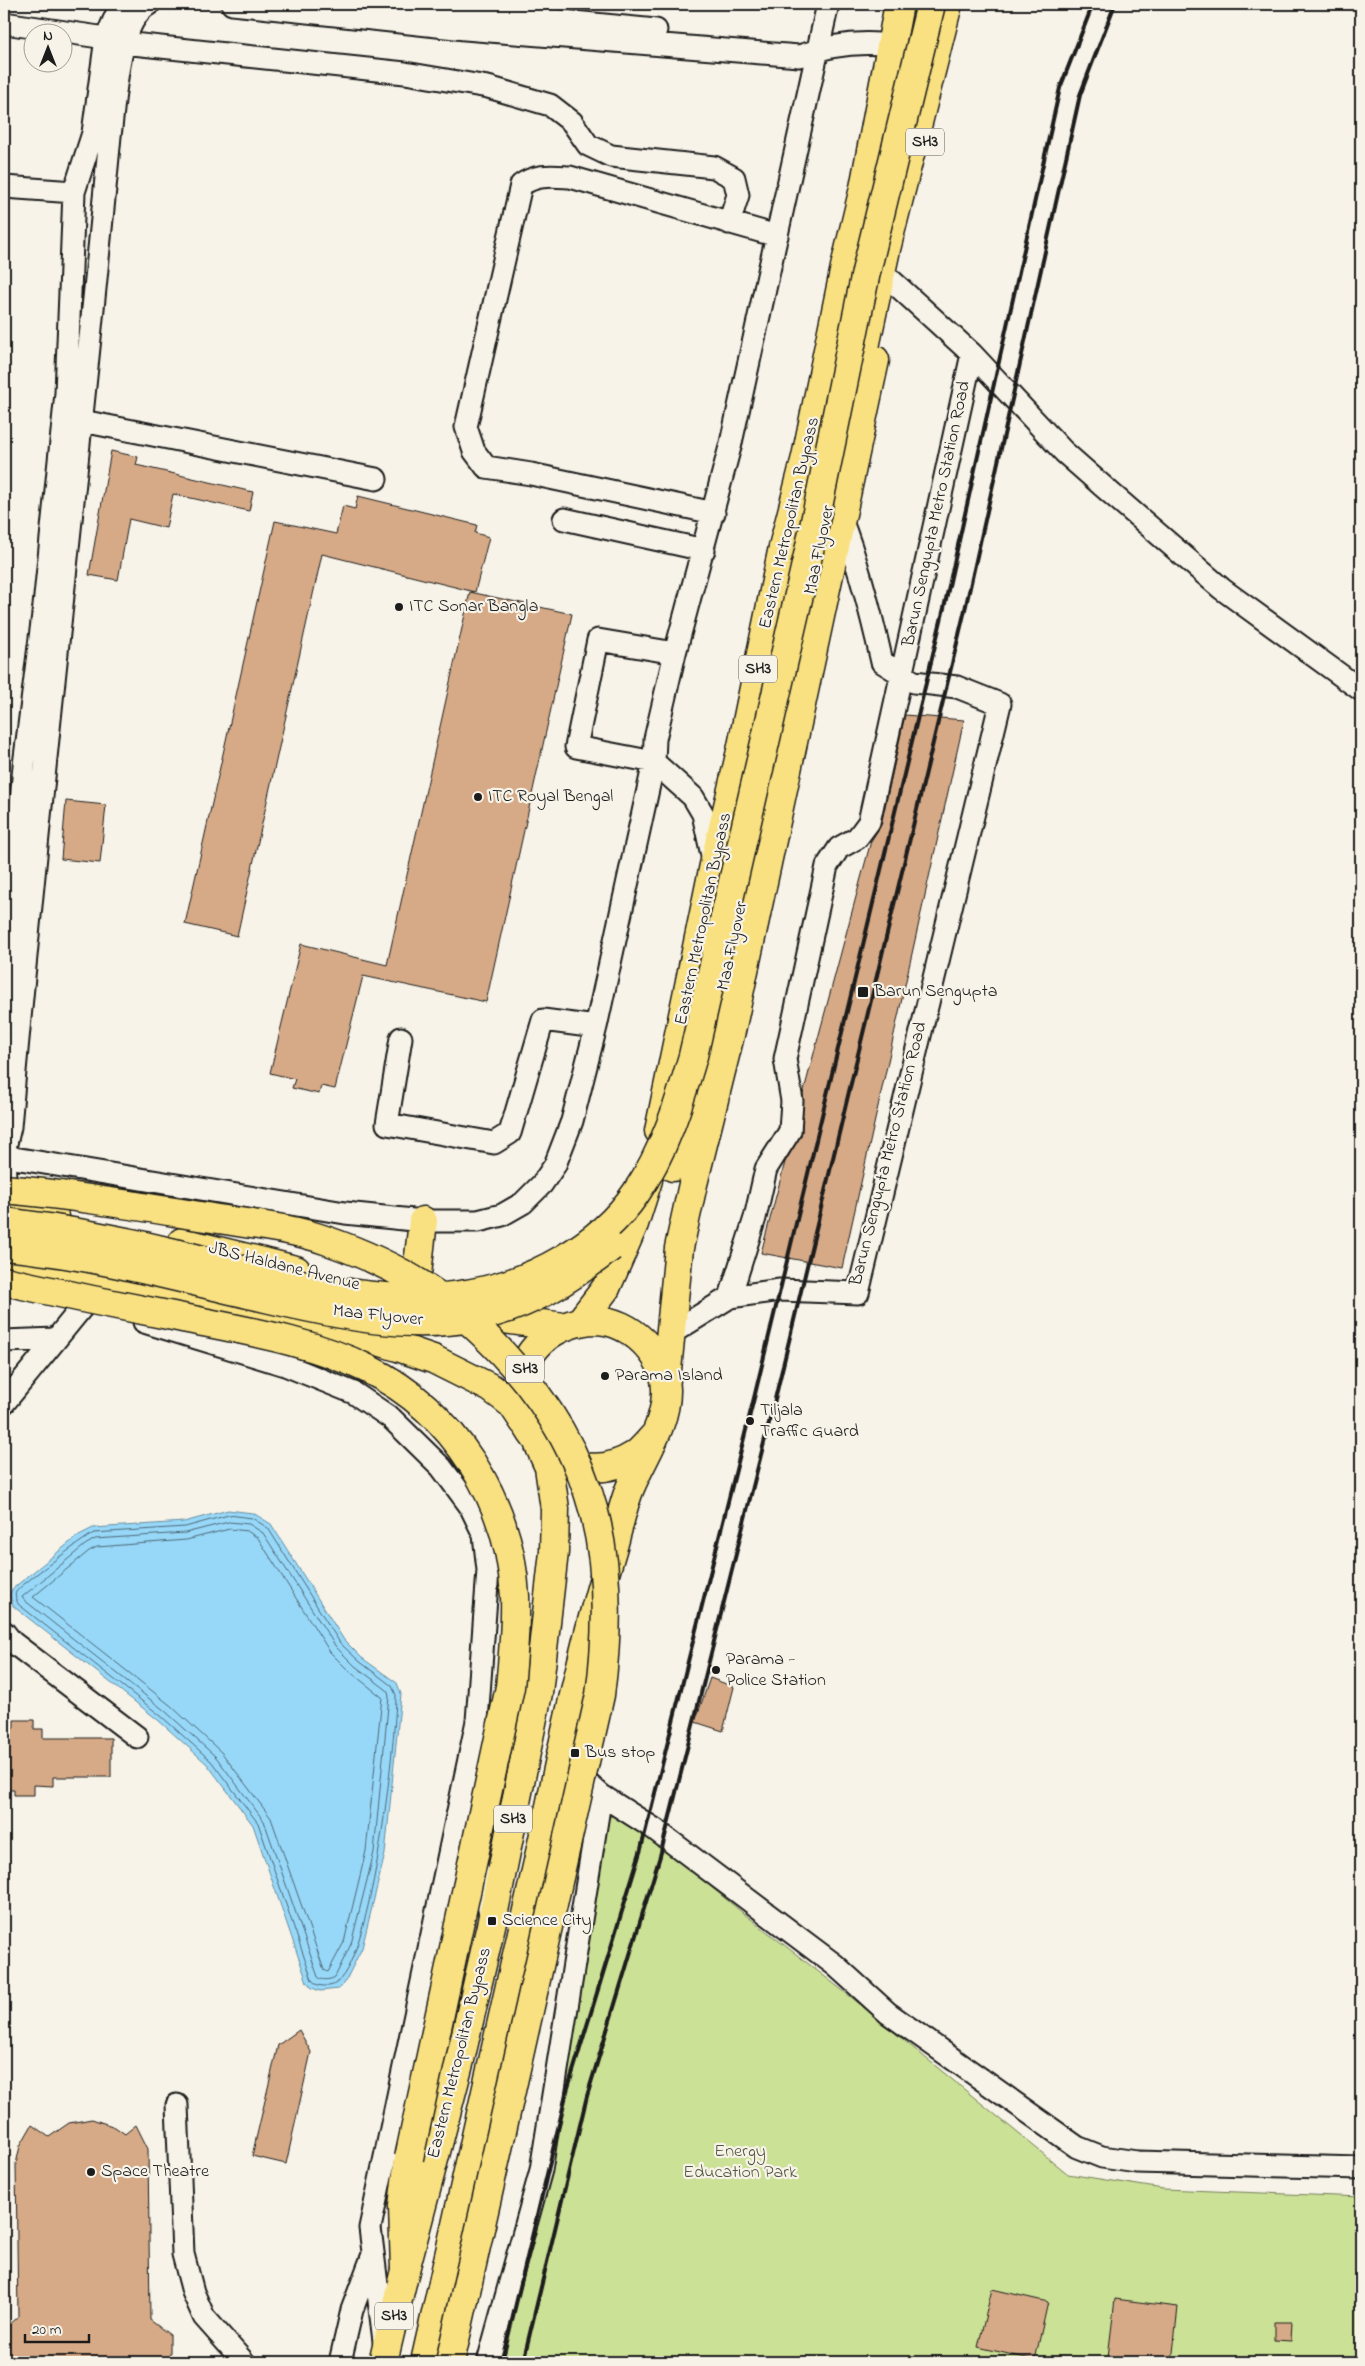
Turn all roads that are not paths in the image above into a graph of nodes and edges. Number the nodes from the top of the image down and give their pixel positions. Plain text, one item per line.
1 (232, 4) edge
2 (390, 4) edge
3 (828, 4) edge
4 (899, 4) edge
5 (931, 4) edge
6 (948, 4) edge
7 (959, 4) edge
8 (135, 5) edge
9 (4, 23) edge
10 (115, 40) junction
11 (890, 45) junction
12 (816, 50) junction
13 (4, 187) edge
14 (74, 192) junction
15 (729, 223) junction
16 (777, 236) junction
17 (892, 280) junction
18 (972, 354) junction
19 (76, 394) junction
20 (82, 421) junction
21 (376, 479) dead end
22 (714, 514) junction
23 (564, 519) dead end
24 (841, 519) junction
25 (704, 550) junction
26 (675, 653) junction
27 (902, 674) junction
28 (1361, 690) edge
29 (654, 762) junction
30 (24, 765) junction
31 (46, 769) junction
32 (714, 865) junction
33 (4, 1011) edge
34 (596, 1027) junction
35 (400, 1038) dead end
36 (4, 1152) edge
37 (4, 1207) edge
38 (423, 1221) junction
39 (4, 1246) edge
40 (4, 1262) edge
41 (106, 1276) junction
42 (4, 1281) edge
43 (4, 1295) edge
44 (730, 1297) junction
45 (414, 1301) junction
46 (83, 1307) junction
47 (572, 1325) junction
48 (670, 1334) junction
49 (56, 1339) junction
50 (4, 1341) edge
51 (666, 1384) junction
52 (4, 1403) edge
53 (532, 1435) junction
54 (655, 1435) junction
55 (4, 1632) edge
56 (137, 1737) dead end
57 (561, 1760) junction
58 (601, 1795) junction
59 (460, 1804) junction
60 (492, 1921) junction
61 (177, 2105) dead end
62 (1361, 2168) edge
63 (373, 2254) junction
64 (405, 2270) junction
65 (384, 2357) edge
66 (244, 2362) edge
67 (340, 2362) edge
68 (425, 2362) edge
69 (450, 2362) edge
70 (488, 2362) edge

1 - 12 street
2 - 12 street
3 - 12 street
4 - 11 main road, Eastern Metropolitan Bypass / SH3
5 - 37 main road, Maa Flyover, bridge
6 - 39 main road, Maa Flyover, bridge
7 - 17 main road, SH3
8 - 10 street
9 - 10 street
10 - 14 street
10 - 15 street
10 - 19 street
11 - 12 street
11 - 32 main road, Eastern Metropolitan Bypass / SH3
12 - 16 street
13 - 14 street
14 - 19 street
15 - 16 street
15 - 22 street
16 - 22 street
17 - 18 street
17 - 24 main road, SH3
18 - 27 street, Barun Sengupta Metro Station Road
18 - 28 street
19 - 20 street
19 - 30 street
20 - 21 street
20 - 31 street
22 - 25 street
23 - 25 street
24 - 27 street, Barun Sengupta Metro Station Road
24 - 48 main road, SH3
25 - 26 street
26 - 29 street
26 - 29 street
27 - 44 street, Barun Sengupta Metro Station Road
27 - 44 street, Barun Sengupta Metro Station Road
29 - 32 street
29 - 34 street
30 - 31 street
30 - 33 street
31 - 36 street
32 - 47 main road, Eastern Metropolitan Bypass / SH3
34 - 35 street
34 - 38 street
36 - 37 street
36 - 38 street
37 - 45 main road, JBS Haldane Avenue
37 - 69 main road, bridge
38 - 45 main road
40 - 41 main road
41 - 46 street
41 - 53 main road
42 - 64 main road, bridge
43 - 46 street
44 - 48 street, Barun Sengupta Metro Station Road
45 - 47 main road, JBS Haldane Avenue
46 - 49 street
46 - 59 street
47 - 51 main road, SH3
47 - 53 main road, SH3
48 - 51 main road, SH3
49 - 50 street
49 - 52 street
51 - 54 main road, SH3
53 - 54 main road, SH3
53 - 60 main road, Eastern Metropolitan Bypass / SH3
54 - 57 main road, SH3
55 - 56 street
57 - 58 street
57 - 68 main road, SH3
58 - 62 street
58 - 70 street
59 - 60 street
59 - 63 street
60 - 64 main road, Eastern Metropolitan Bypass / SH3
61 - 66 street
63 - 65 street
63 - 67 street
64 - 65 main road, Eastern Metropolitan Bypass / SH3

